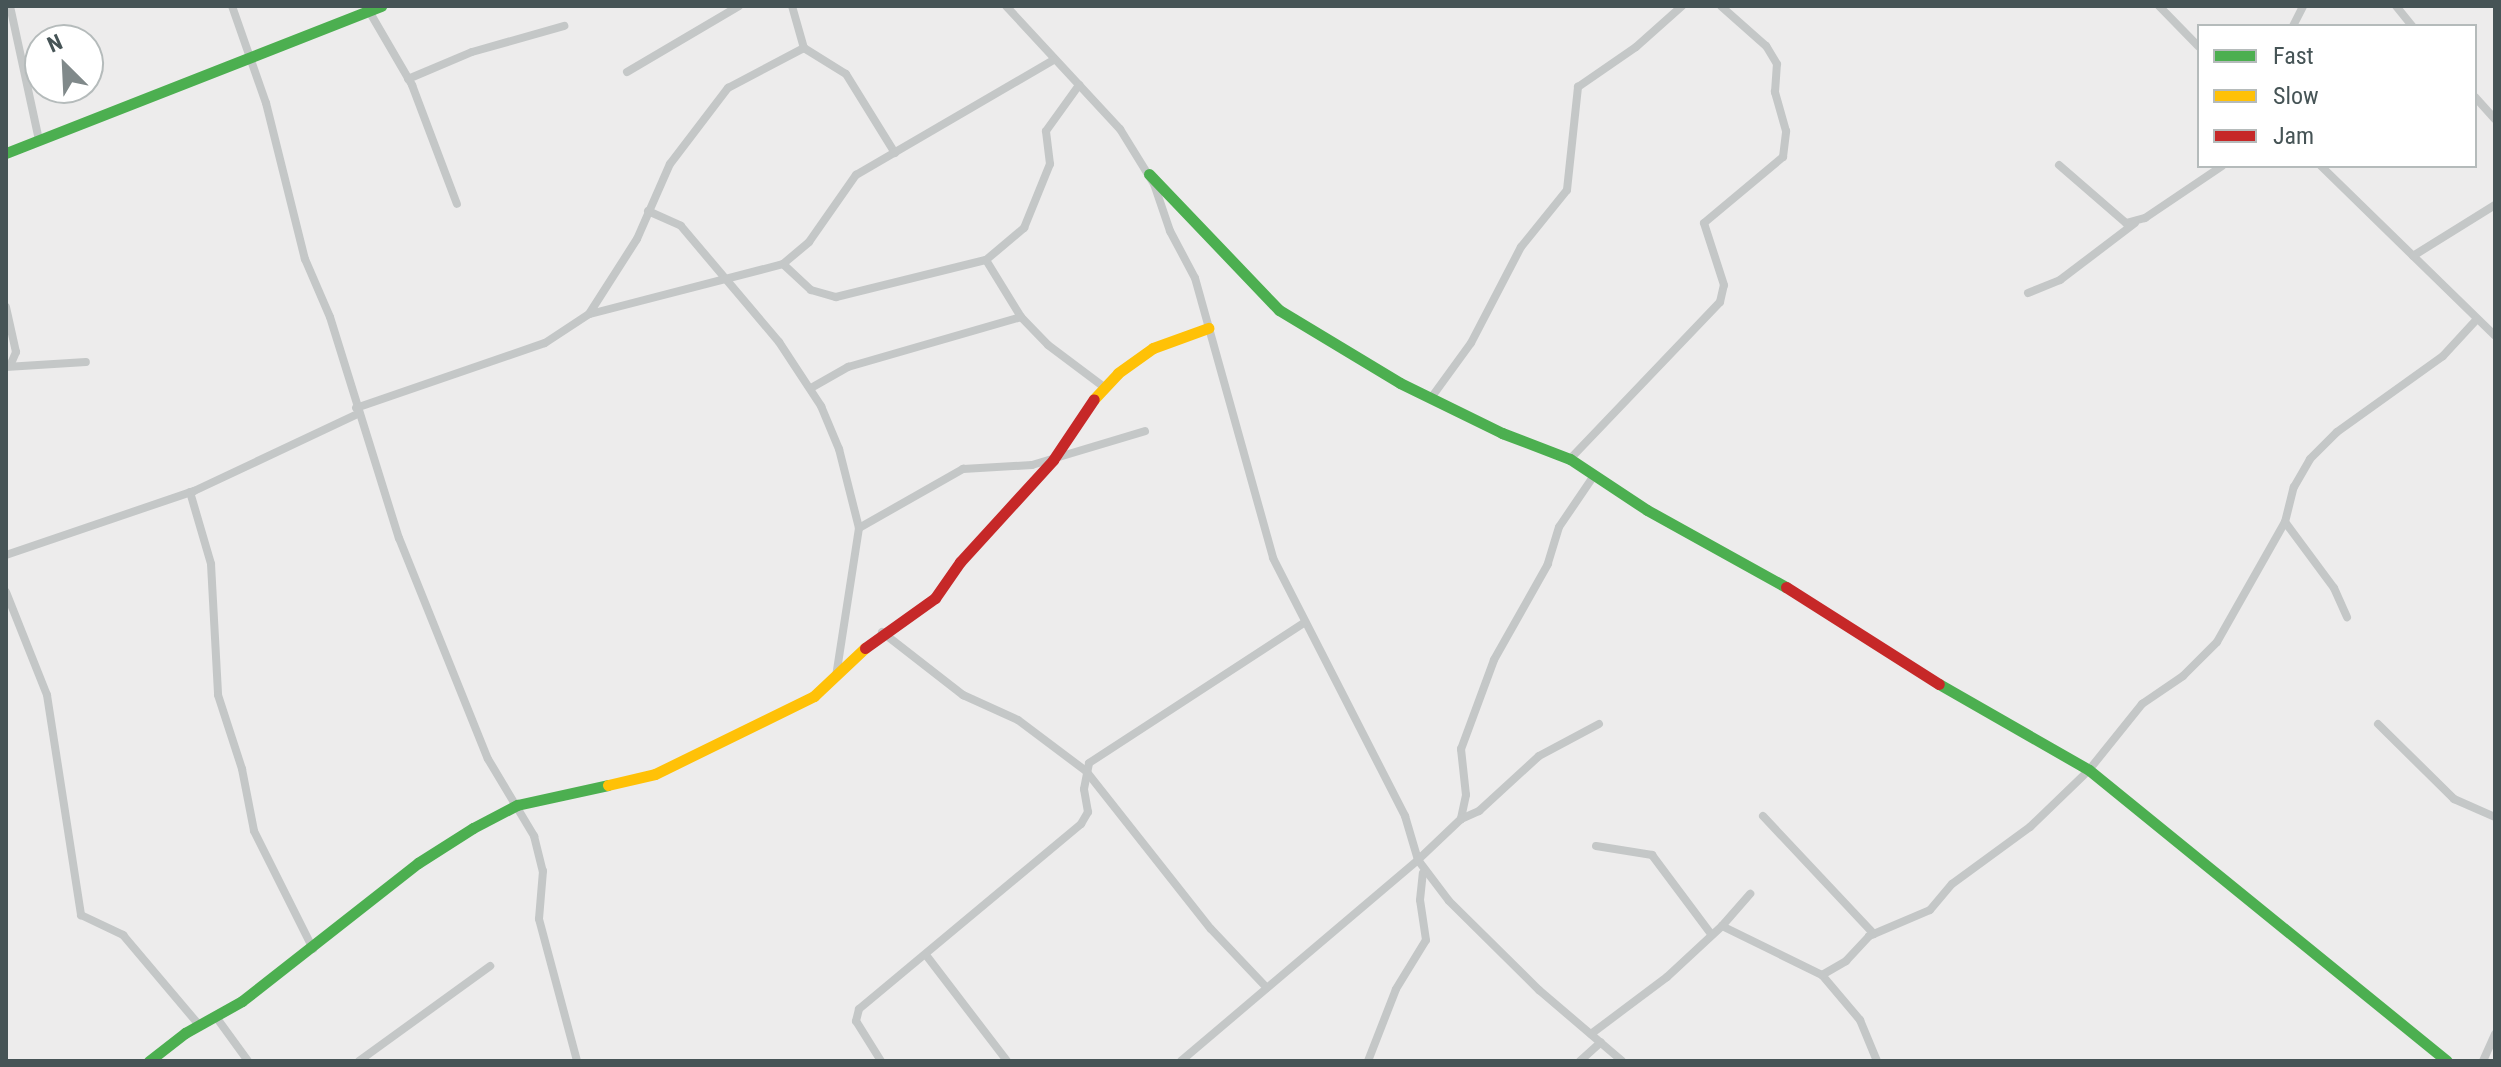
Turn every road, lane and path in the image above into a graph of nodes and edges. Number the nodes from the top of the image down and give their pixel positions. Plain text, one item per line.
1 (10, 6) edge
2 (232, 6) edge
3 (739, 6) edge
4 (792, 6) edge
5 (1006, 6) edge
6 (1682, 6) edge
7 (1721, 6) edge
8 (2159, 6) edge
9 (2303, 6) edge
10 (2396, 6) edge
11 (375, 8) edge
12 (2294, 24) edge
13 (2410, 24) edge
14 (564, 26) dead end
15 (2197, 45) edge
16 (804, 48) junction
17 (248, 57) junction
18 (1055, 59) junction
19 (627, 72) dead end
20 (408, 79) junction
21 (1079, 85) junction
22 (2477, 99) edge
23 (2495, 119) edge
24 (39, 140) junction
25 (6, 153) edge
26 (895, 153) junction
27 (2059, 165) dead end
28 (2219, 168) edge
29 (2323, 168) edge
30 (1149, 174) junction
31 (457, 204) dead end
32 (2495, 205) edge
33 (648, 211) junction
34 (2135, 222) junction
35 (2413, 256) junction
36 (986, 260) junction
37 (783, 264) junction
38 (728, 277) junction
39 (2028, 293) dead end
40 (6, 307) edge
41 (589, 314) junction
42 (1021, 317) junction
43 (2477, 319) junction
44 (1208, 328) junction
45 (2495, 336) edge
46 (86, 362) dead end
47 (8, 366) edge
48 (1104, 387) junction
49 (811, 388) junction
50 (1431, 398) junction
51 (357, 411) junction
52 (1145, 431) dead end
53 (1570, 459) junction
54 (1053, 460) junction
55 (1593, 477) junction
56 (190, 492) junction
57 (2285, 522) junction
58 (859, 528) junction
59 (6, 555) edge
60 (6, 592) edge
61 (2347, 617) dead end
62 (1305, 622) junction
63 (882, 632) junction
64 (836, 678) junction
65 (1599, 724) dead end
66 (2378, 724) dead end
67 (2089, 770) junction
68 (1086, 771) junction
69 (517, 805) junction
70 (1763, 816) dead end
71 (2495, 817) edge
72 (1461, 819) junction
73 (1596, 846) dead end
74 (1418, 860) junction
75 (1423, 873) junction
76 (1750, 894) dead end
77 (1722, 926) junction
78 (1711, 934) junction
79 (1874, 934) junction
80 (313, 949) junction
81 (926, 955) junction
82 (490, 966) dead end
83 (1822, 975) junction
84 (1267, 988) junction
85 (216, 1017) junction
86 (199, 1025) junction
87 (1591, 1034) junction
88 (2495, 1034) edge
89 (1601, 1042) junction
90 (149, 1061) edge
91 (248, 1061) edge
92 (359, 1061) edge
93 (577, 1061) edge
94 (881, 1061) edge
95 (1007, 1061) edge
96 (1181, 1061) edge
97 (1368, 1061) edge
98 (1580, 1061) edge
99 (1622, 1061) edge
100 (1877, 1061) edge
101 (2447, 1061) edge
102 (2483, 1061) edge

1 - 24 street
2 - 17 street
3 - 19 street
4 - 16 street
5 - 18 street
6 - 50 street
7 - 53 street
8 - 15 street
9 - 12 street
10 - 13 street
11 - 17 street
11 - 20 street
14 - 20 street
16 - 26 street
16 - 33 street
17 - 24 street
17 - 51 street
18 - 21 street
18 - 26 street
20 - 31 street
21 - 30 street
21 - 36 street
22 - 23 street
24 - 25 street
26 - 37 street
27 - 34 street
28 - 34 street
29 - 35 street
30 - 44 street
30 - 50 street
32 - 35 street
33 - 38 street
33 - 41 street
34 - 39 street
35 - 43 street
36 - 37 street
36 - 42 street
37 - 38 street
38 - 41 street
38 - 49 street
40 - 47 street
41 - 51 street
42 - 48 street
42 - 49 street
43 - 45 street
43 - 57 street
44 - 48 street
44 - 62 street
46 - 47 street
48 - 54 street
49 - 58 street
50 - 53 street
51 - 56 street
51 - 69 street
52 - 54 street
53 - 55 street
54 - 58 street
54 - 63 street
55 - 67 street
55 - 72 street
56 - 59 street
56 - 80 street
57 - 61 street
57 - 67 street
58 - 64 street
60 - 86 street
62 - 68 street
62 - 74 street
63 - 64 street
63 - 68 street
64 - 69 street
65 - 72 street
66 - 71 street
67 - 79 street
67 - 101 street
68 - 81 street
68 - 84 street
69 - 80 street
69 - 93 street
70 - 79 street
72 - 74 street
73 - 78 street
74 - 75 street
74 - 84 street
75 - 87 street
75 - 97 street
76 - 77 street
77 - 78 street
77 - 83 street
78 - 87 street
79 - 83 street
80 - 85 street
81 - 94 street
81 - 95 street
82 - 92 street
83 - 100 street
84 - 96 street
85 - 86 street
85 - 91 street
86 - 90 street
87 - 89 street
88 - 102 street
89 - 98 street
89 - 99 street

